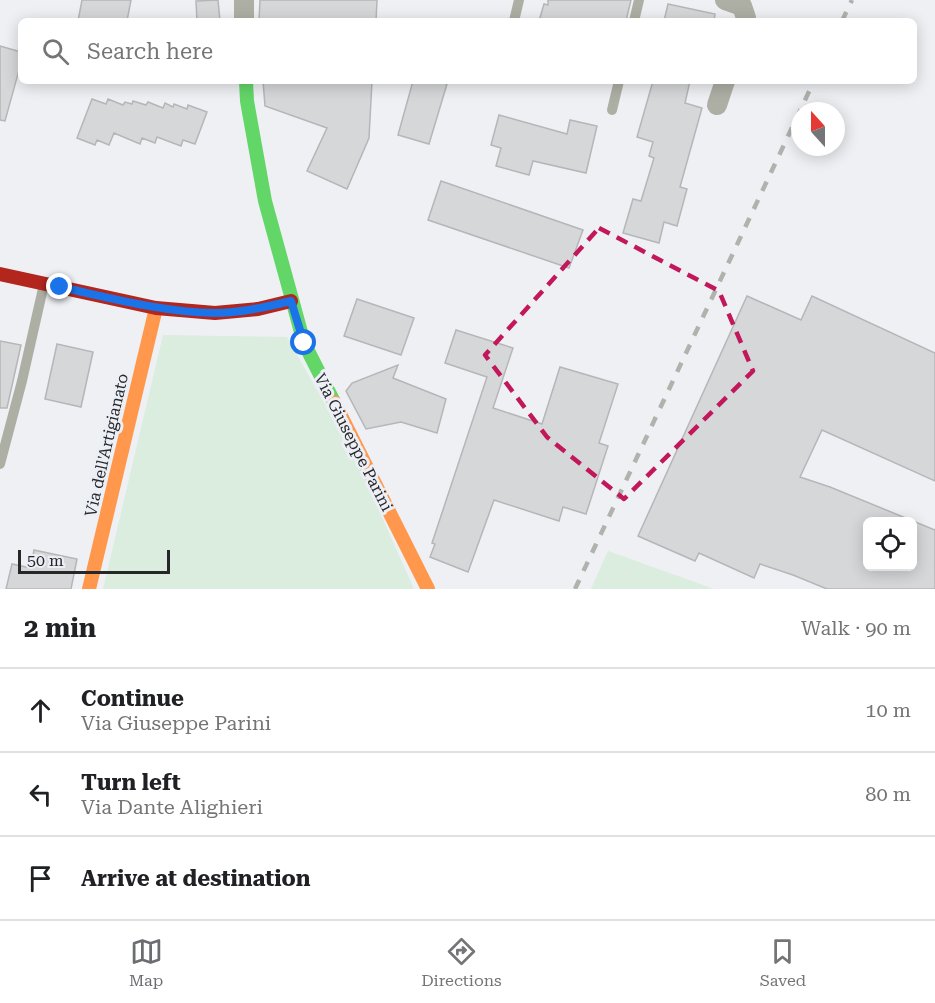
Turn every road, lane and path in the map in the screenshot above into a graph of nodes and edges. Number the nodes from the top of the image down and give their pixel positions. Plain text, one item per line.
1 (244, 0) edge
2 (519, 0) edge
3 (639, 0) edge
4 (725, 0) edge
5 (244, 18) edge
6 (515, 18) edge
7 (635, 18) edge
8 (746, 18) edge
9 (246, 84) edge
10 (618, 84) edge
11 (724, 84) edge
12 (717, 105) dead end
13 (612, 110) dead end
14 (0, 274) edge
15 (44, 284) junction
16 (291, 301) junction
17 (156, 308) junction
18 (0, 464) edge
19 (89, 589) edge
20 (428, 589) edge

1 - 5 street
2 - 6 lane
3 - 7 lane
4 - 8 street
9 - 16 street, Via Giuseppe Parini
10 - 13 lane
11 - 12 street
14 - 15 street
15 - 17 street
15 - 18 lane
16 - 17 street
16 - 20 street, Via Giuseppe Parini
17 - 19 street, Via dell'Artigianato

